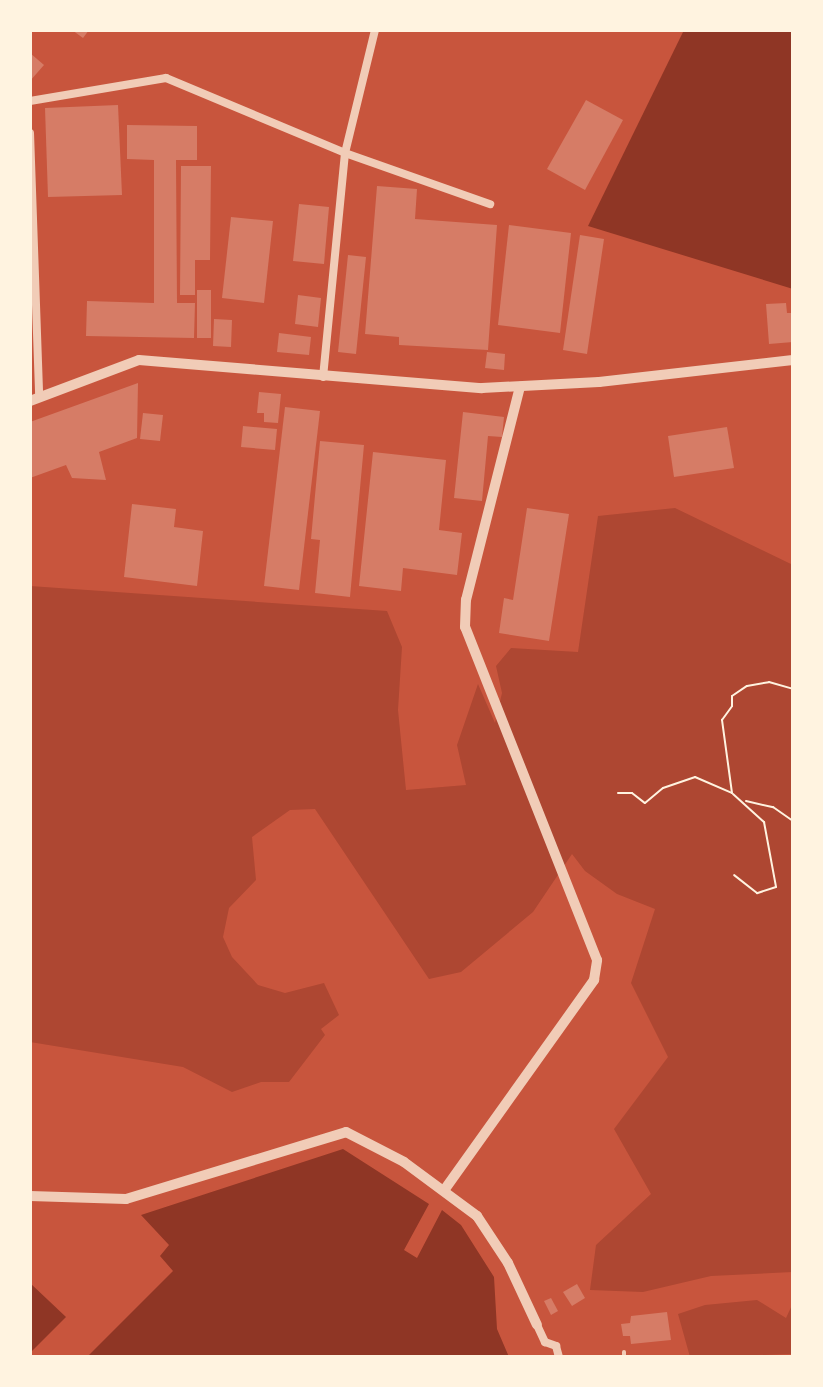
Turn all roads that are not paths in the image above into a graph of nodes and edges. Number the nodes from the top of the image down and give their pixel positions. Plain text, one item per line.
1 (375, 30) edge
2 (30, 101) edge
3 (30, 133) edge
4 (345, 153) junction
5 (490, 204) dead end
6 (793, 360) edge
7 (323, 377) junction
8 (30, 387) edge
9 (520, 387) junction
10 (35, 399) edge
11 (445, 1189) junction
12 (30, 1196) edge
13 (537, 1325) joint
14 (559, 1357) edge

1 - 4 street
2 - 4 street
3 - 10 street
4 - 5 street
4 - 7 street
6 - 9 street
7 - 9 street
7 - 10 street
8 - 10 street
9 - 11 street
11 - 12 street
11 - 13 street
13 - 14 street

